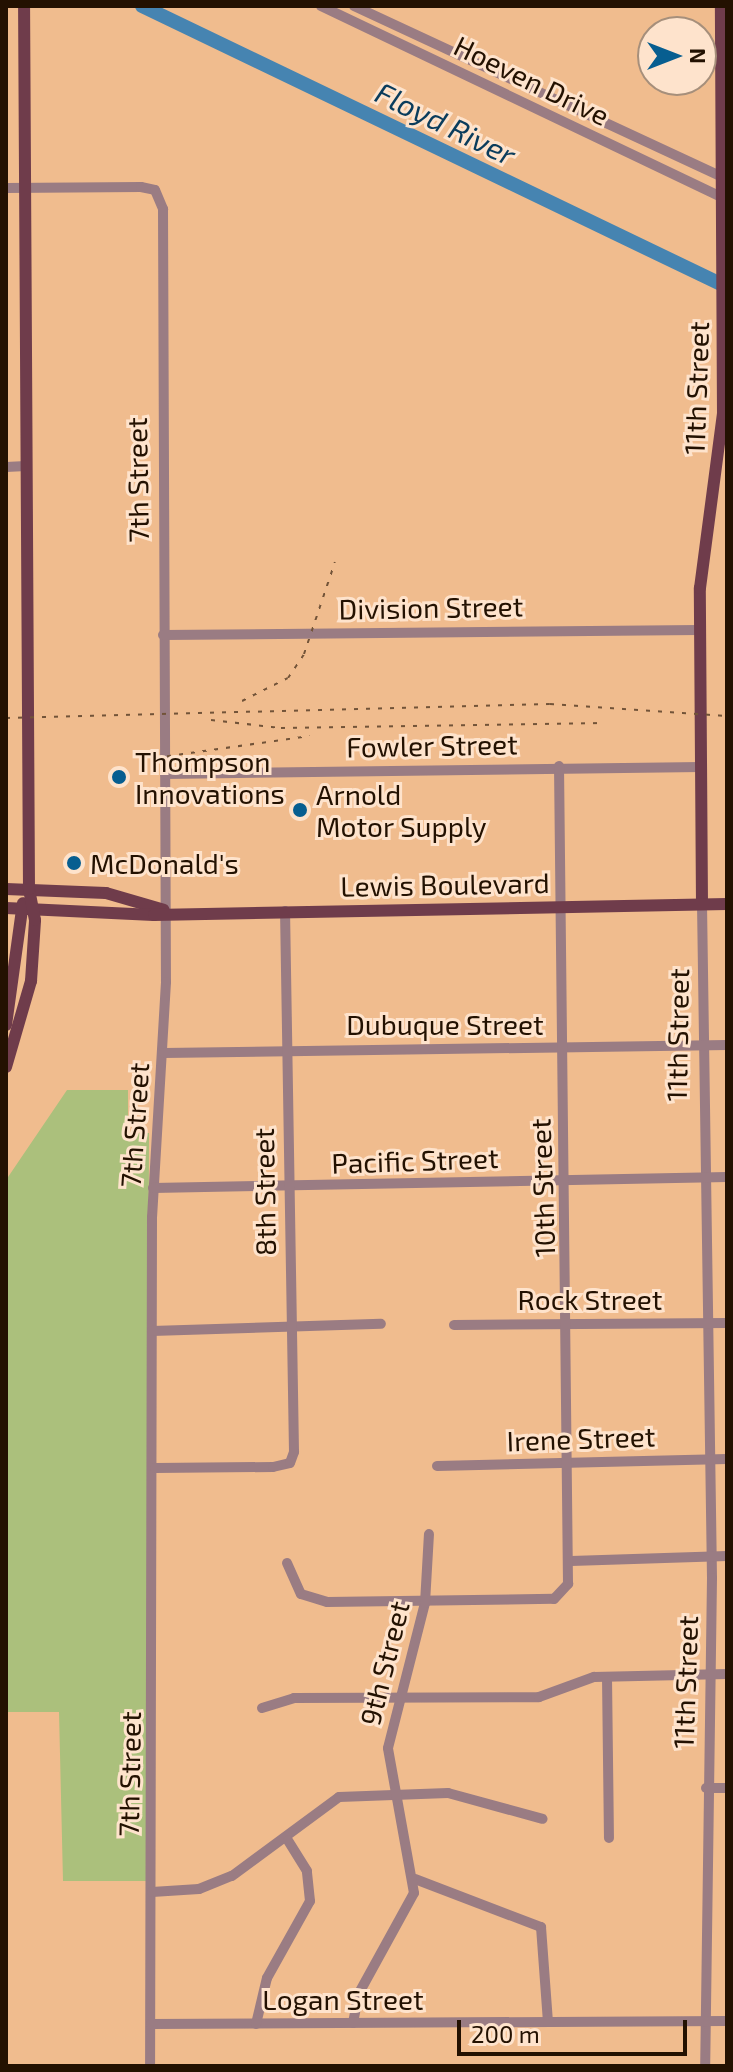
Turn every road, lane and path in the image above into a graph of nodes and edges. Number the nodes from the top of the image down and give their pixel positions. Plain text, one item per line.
1 (24, 6) edge
2 (321, 6) edge
3 (721, 6) edge
4 (361, 7) edge
5 (356, 22) junction
6 (722, 177) junction
7 (6, 188) edge
8 (25, 189) junction
9 (722, 197) junction
10 (725, 431) edge
11 (26, 466) junction
12 (6, 467) edge
13 (699, 630) junction
14 (163, 635) junction
15 (559, 766) junction
16 (701, 767) junction
17 (165, 774) junction
18 (6, 889) edge
19 (29, 889) junction
20 (702, 904) junction
21 (727, 904) edge
22 (561, 905) junction
23 (6, 908) edge
24 (28, 909) junction
25 (164, 910) junction
26 (285, 911) junction
27 (6, 1025) edge
28 (702, 1045) junction
29 (727, 1045) edge
30 (563, 1048) junction
31 (285, 1050) junction
32 (164, 1053) junction
33 (6, 1067) edge
34 (727, 1177) edge
35 (701, 1179) junction
36 (566, 1180) junction
37 (153, 1188) junction
38 (289, 1188) junction
39 (570, 1323) junction
40 (704, 1323) junction
41 (727, 1323) edge
42 (381, 1324) dead end
43 (454, 1325) dead end
44 (291, 1327) junction
45 (152, 1331) junction
46 (709, 1459) junction
47 (727, 1459) edge
48 (571, 1464) junction
49 (437, 1466) dead end
50 (155, 1468) junction
51 (429, 1534) dead end
52 (727, 1556) edge
53 (711, 1557) junction
54 (571, 1561) junction
55 (287, 1563) dead end
56 (425, 1603) junction
57 (708, 1674) junction
58 (727, 1674) edge
59 (607, 1677) junction
60 (398, 1700) junction
61 (262, 1708) dead end
62 (706, 1788) junction
63 (727, 1788) edge
64 (391, 1793) junction
65 (543, 1819) dead end
66 (609, 1838) dead end
67 (288, 1840) junction
68 (415, 1879) junction
69 (152, 1892) junction
70 (706, 2021) junction
71 (727, 2021) edge
72 (548, 2022) junction
73 (353, 2023) junction
74 (151, 2024) junction
75 (256, 2024) junction
76 (150, 2066) edge
77 (705, 2066) edge

1 - 8 main road
2 - 5 street, Hoeven Drive
3 - 6 main road, 11th Street
4 - 5 street
4 - 6 street, Hoeven Drive
5 - 9 street, Hoeven Drive
6 - 9 main road, 11th Street
7 - 8 street
8 - 11 main road
8 - 14 street, 7th Street
9 - 10 main road, 11th Street
10 - 13 main road, 11th Street
11 - 12 street
11 - 19 main road
13 - 14 street, Division Street
13 - 16 main road, 11th Street
14 - 17 street, 7th Street
15 - 16 street, Fowler Street
15 - 17 street, Fowler Street
15 - 22 street, 10th Street
16 - 20 main road, 11th Street
17 - 25 street, 7th Street
18 - 19 main road, Lewis Boulevard
19 - 24 main road
19 - 25 main road, Lewis Boulevard
20 - 21 main road, Lewis Boulevard
20 - 22 main road, Lewis Boulevard
20 - 28 street, 11th Street
22 - 26 main road, Lewis Boulevard
22 - 30 street, 10th Street
23 - 24 main road, Lewis Boulevard
24 - 25 main road, Lewis Boulevard
24 - 27 main road
24 - 33 main road
25 - 26 main road, Lewis Boulevard
25 - 32 street, 7th Street
26 - 31 street, 8th Street
28 - 29 street, Dubuque Street
28 - 30 street, Dubuque Street
28 - 35 street, 11th Street
30 - 31 street, Dubuque Street
30 - 36 street, 10th Street
31 - 32 street, Dubuque Street
31 - 38 street, 8th Street
32 - 37 street, 7th Street
34 - 35 street, Pacific Street
35 - 36 street, Pacific Street
35 - 40 street, 11th Street
36 - 38 street, Pacific Street
36 - 39 street, 10th Street
37 - 38 street, Pacific Street
37 - 45 street, 7th Street
38 - 44 street, 8th Street
39 - 40 street, Rock Street
39 - 43 street, Rock Street
39 - 48 street, 10th Street
40 - 41 street, Rock Street
40 - 46 street, 11th Street
42 - 44 street
44 - 45 street
44 - 50 street, 8th Street
45 - 50 street, 7th Street
46 - 47 street, Irene Street
46 - 48 street, Irene Street
46 - 53 street, 11th Street
48 - 49 street, Irene Street
48 - 54 street, 10th Street
50 - 69 street, 7th Street
51 - 56 street, 9th Street
52 - 53 street
53 - 54 street
53 - 57 street, 11th Street
54 - 56 street, 10th Street
55 - 56 street
56 - 60 street, 9th Street
57 - 58 street
57 - 59 street
57 - 62 street, 11th Street
59 - 60 street
59 - 66 street
60 - 61 street
60 - 64 street, 9th Street
62 - 63 street
62 - 70 street, 11th Street
64 - 65 street
64 - 67 street
64 - 68 street, 9th Street
67 - 69 street
67 - 75 street
68 - 72 street
68 - 73 street
69 - 74 street, 7th Street
70 - 71 street, Logan Street
70 - 72 street, Logan Street
70 - 77 street, 11th Street
72 - 73 street, Logan Street
73 - 75 street, Logan Street
74 - 75 street, Logan Street
74 - 76 street, 7th Street

